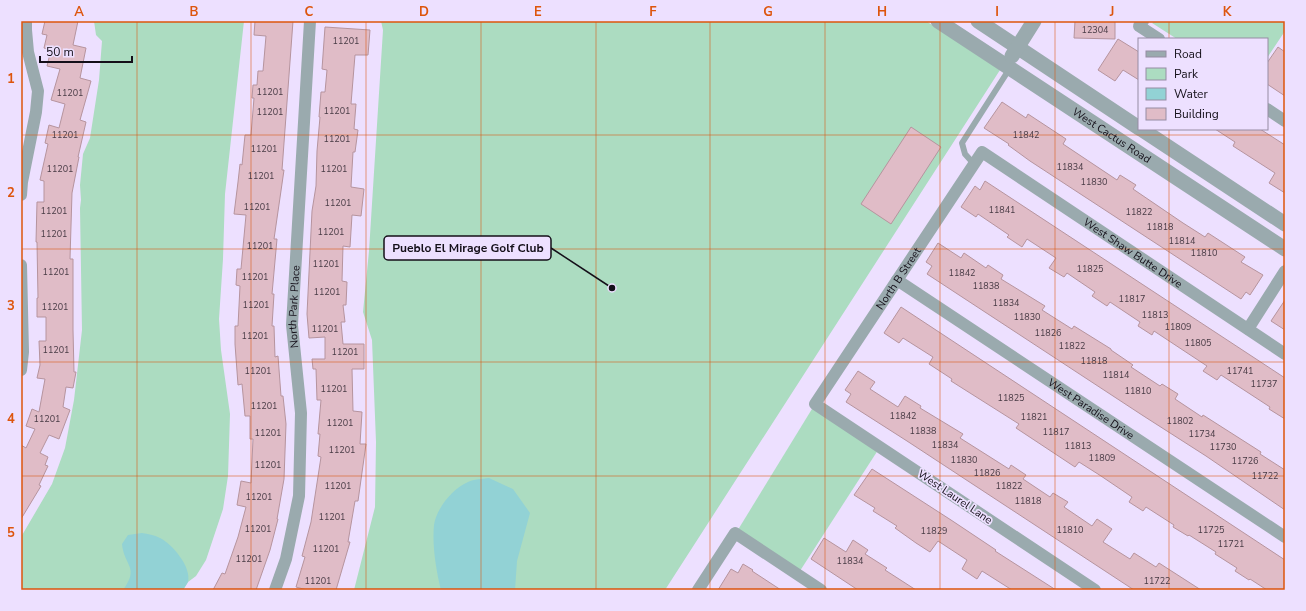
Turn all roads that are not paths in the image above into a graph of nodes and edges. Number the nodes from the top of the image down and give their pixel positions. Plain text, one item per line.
1 (26, 21) edge
2 (310, 21) edge
3 (938, 21) edge
4 (978, 21) edge
5 (1034, 21) edge
6 (1141, 24) edge
7 (1158, 38) edge
8 (1017, 47) junction
9 (1008, 66) junction
10 (1268, 110) edge
11 (1285, 121) edge
12 (1138, 127) edge
13 (1143, 130) edge
14 (982, 152) joint
15 (974, 164) junction
16 (21, 195) edge
17 (1285, 224) edge
18 (1285, 249) edge
19 (21, 265) edge
20 (1285, 271) edge
21 (898, 280) junction
22 (1248, 329) junction
23 (1285, 354) edge
24 (21, 370) edge
25 (815, 404) joint
26 (1285, 537) edge
27 (275, 590) edge
28 (698, 590) edge
29 (821, 590) edge
30 (1095, 590) edge

1 - 16 street
2 - 27 street, North Park Place
3 - 9 street, West Cactus Road
4 - 8 street, West Cactus Road
5 - 8 street
6 - 7 street
8 - 9 street
8 - 12 street, West Cactus Road
9 - 15 lane
9 - 18 street, West Cactus Road
10 - 11 street
13 - 17 street, West Cactus Road
14 - 15 street, North B Street
14 - 22 street, West Shaw Butte Drive
15 - 21 street, North B Street
19 - 24 street
20 - 22 street
21 - 25 street, North B Street
21 - 26 street, West Paradise Drive
22 - 23 street, West Shaw Butte Drive
25 - 30 street, West Laurel Lane
28 - 29 street

